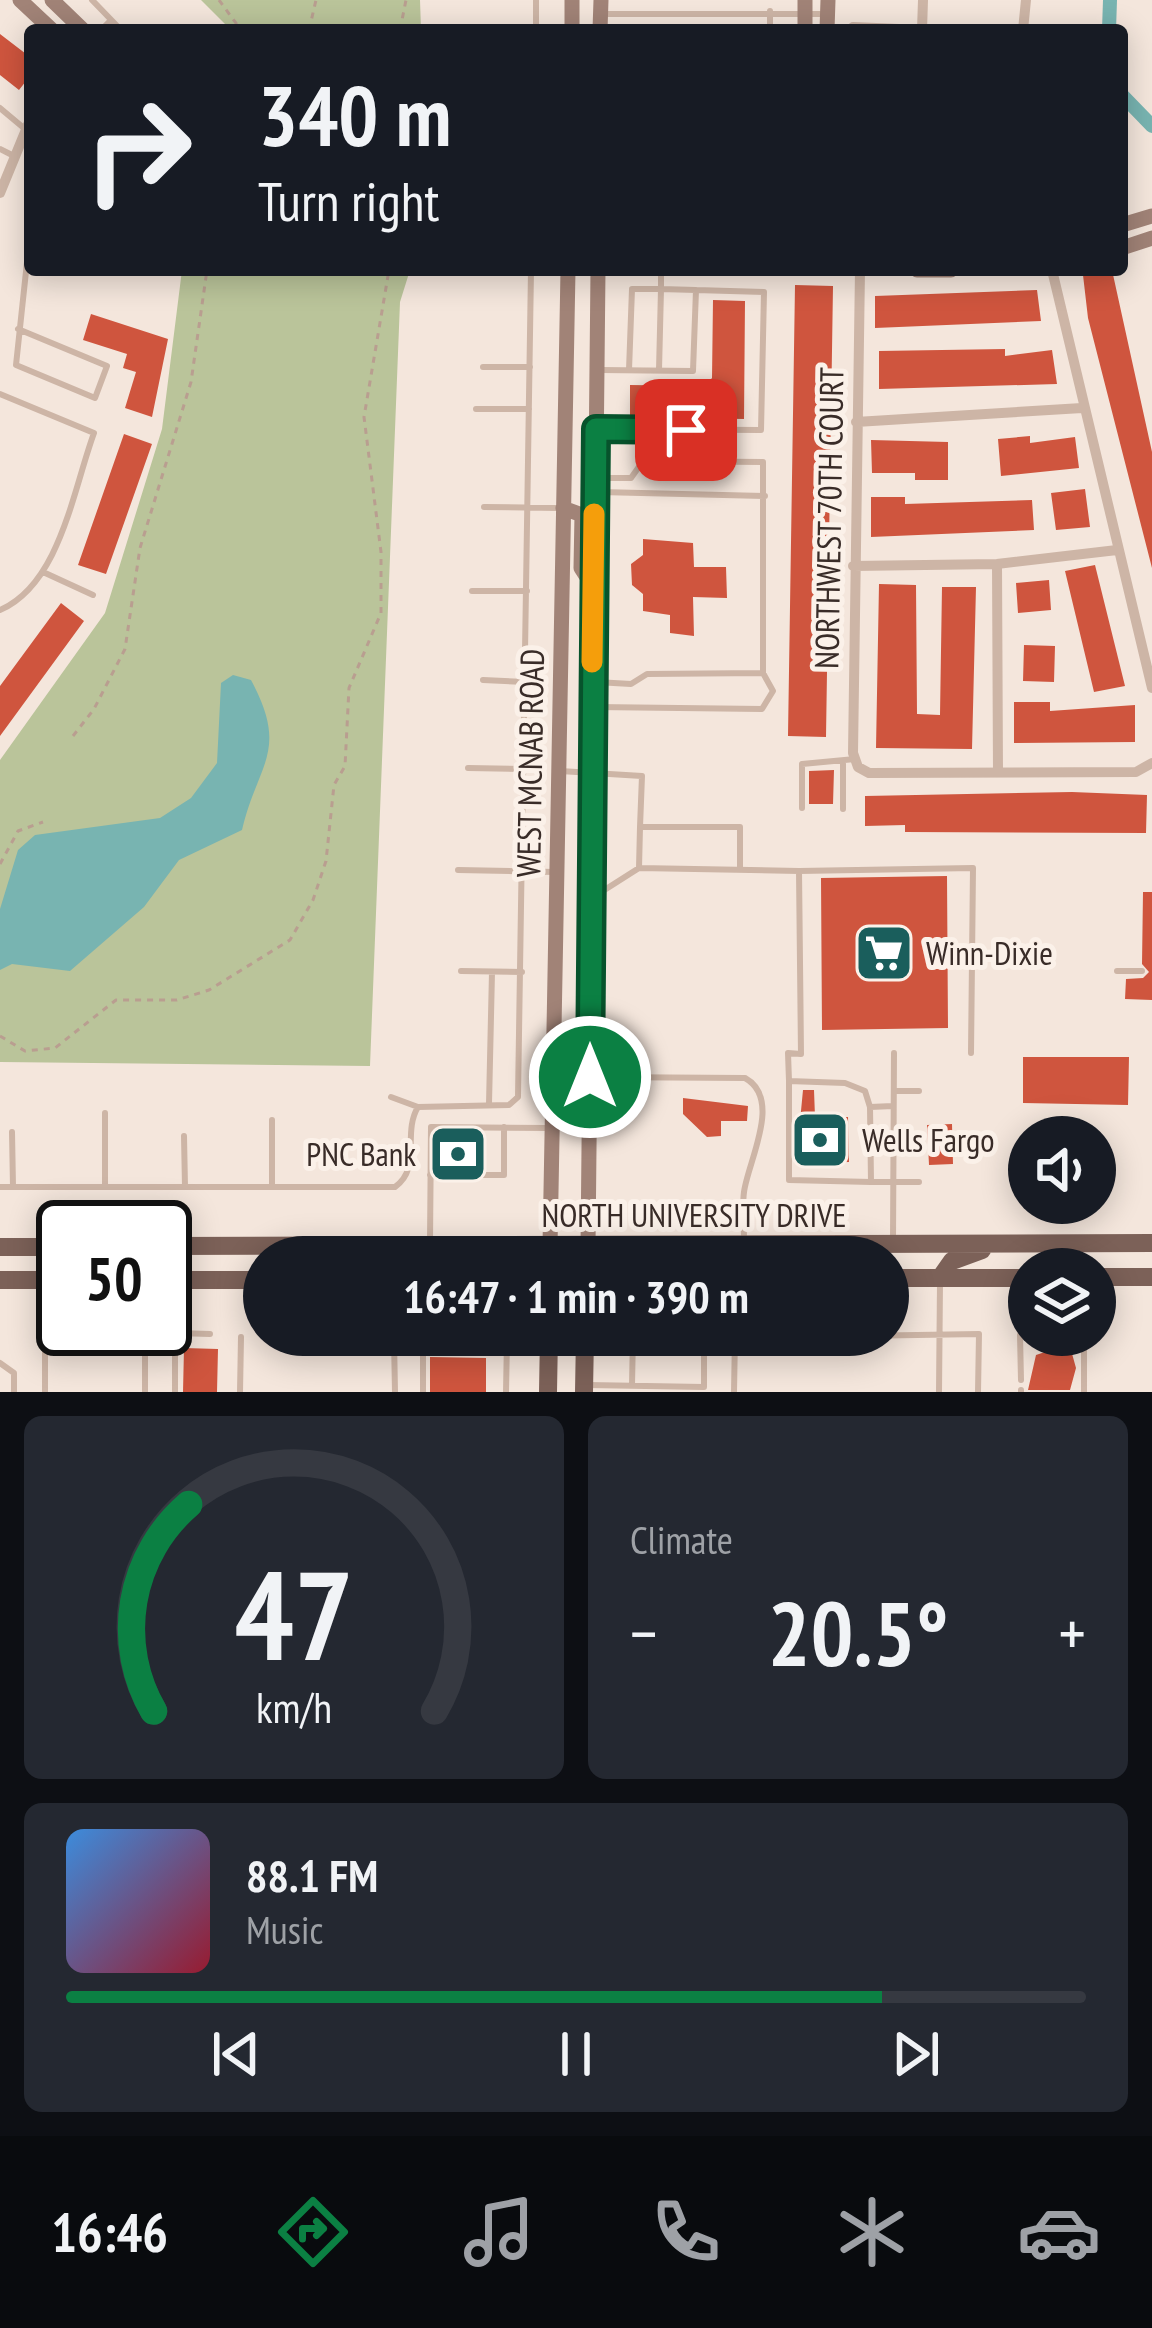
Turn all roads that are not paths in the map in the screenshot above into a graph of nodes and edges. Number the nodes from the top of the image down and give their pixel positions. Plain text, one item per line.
1 (20, 0) edge
2 (52, 0) edge
3 (92, 0) edge
4 (770, 11) junction
5 (601, 15) edge
6 (805, 15) edge
7 (827, 15) edge
8 (111, 20) junction
9 (46, 24) edge
10 (77, 24) edge
11 (107, 24) edge
12 (115, 24) edge
13 (770, 24) edge
14 (6, 152) edge
15 (0, 193) edge
16 (25, 276) edge
17 (531, 276) edge
18 (568, 276) edge
19 (598, 276) edge
20 (661, 276) edge
21 (860, 276) edge
22 (1053, 276) edge
23 (661, 289) junction
24 (696, 290) junction
25 (18, 329) junction
26 (483, 367) dead end
27 (530, 367) junction
28 (597, 370) junction
29 (629, 370) junction
30 (659, 370) junction
31 (0, 394) edge
32 (476, 409) dead end
33 (529, 409) junction
34 (1082, 409) junction
35 (856, 422) junction
36 (596, 429) junction
37 (631, 478) junction
38 (594, 485) junction
39 (634, 494) junction
40 (765, 496) junction
41 (484, 507) dead end
42 (529, 508) junction
43 (563, 508) junction
44 (1117, 550) junction
45 (997, 564) junction
46 (853, 566) junction
47 (43, 572) junction
48 (593, 587) junction
49 (472, 591) dead end
50 (527, 591) junction
51 (93, 595) dead end
52 (0, 610) edge
53 (763, 673) junction
54 (483, 680) dead end
55 (526, 682) junction
56 (592, 682) junction
57 (631, 684) junction
58 (1152, 688) edge
59 (631, 705) junction
60 (592, 707) junction
61 (852, 763) junction
62 (1152, 763) edge
63 (468, 768) dead end
64 (524, 769) junction
65 (591, 770) junction
66 (560, 771) junction
67 (998, 772) junction
68 (802, 808) dead end
69 (843, 809) dead end
70 (640, 827) junction
71 (639, 868) junction
72 (458, 870) dead end
73 (740, 870) junction
74 (799, 871) junction
75 (522, 872) junction
76 (558, 872) junction
77 (590, 899) junction
78 (461, 971) dead end
79 (1118, 971) dead end
80 (1142, 971) dead end
81 (492, 972) junction
82 (522, 972) junction
83 (894, 1053) dead end
84 (971, 1053) dead end
85 (590, 1077) junction
86 (788, 1081) junction
87 (919, 1090) dead end
88 (894, 1091) junction
89 (391, 1096) dead end
90 (489, 1104) junction
91 (894, 1106) junction
92 (418, 1107) junction
93 (870, 1107) junction
94 (105, 1113) dead end
95 (272, 1120) dead end
96 (504, 1127) junction
97 (552, 1128) junction
98 (12, 1132) dead end
99 (184, 1136) dead end
100 (430, 1175) junction
101 (871, 1182) junction
102 (893, 1182) junction
103 (920, 1182) dead end
104 (0, 1187) edge
105 (13, 1187) junction
106 (105, 1187) junction
107 (185, 1187) junction
108 (272, 1187) junction
109 (430, 1236) edge
110 (550, 1236) edge
111 (587, 1236) edge
112 (744, 1236) edge
113 (893, 1236) edge
114 (1152, 1243) edge
115 (998, 1244) junction
116 (909, 1245) edge
117 (192, 1246) edge
118 (243, 1246) edge
119 (0, 1247) edge
120 (36, 1247) edge
121 (192, 1271) edge
122 (1008, 1277) edge
123 (1116, 1277) edge
124 (1152, 1277) edge
125 (909, 1278) edge
126 (940, 1278) junction
127 (0, 1280) edge
128 (36, 1280) edge
129 (192, 1280) edge
130 (200, 1280) junction
131 (243, 1280) edge
132 (210, 1334) dead end
133 (909, 1335) edge
134 (939, 1335) junction
135 (241, 1337) dead end
136 (44, 1356) edge
137 (146, 1356) edge
138 (394, 1356) edge
139 (423, 1356) edge
140 (507, 1356) edge
141 (549, 1356) edge
142 (585, 1356) edge
143 (633, 1356) edge
144 (704, 1356) edge
145 (735, 1356) edge
146 (1020, 1356) edge
147 (1084, 1356) edge
148 (0, 1363) edge
149 (1021, 1380) dead end
150 (632, 1386) junction
151 (584, 1388) edge
152 (14, 1392) edge
153 (45, 1392) edge
154 (145, 1392) edge
155 (175, 1392) edge
156 (240, 1392) edge
157 (394, 1392) edge
158 (423, 1392) edge
159 (506, 1392) edge
160 (548, 1392) edge
161 (734, 1392) edge
162 (939, 1392) edge
163 (978, 1392) edge
164 (1084, 1392) edge

1 - 9 main road
2 - 10 main road
3 - 8 lane
4 - 5 lane
4 - 6 lane
4 - 13 lane
6 - 7 lane
8 - 11 lane
8 - 12 lane
14 - 15 street
16 - 25 lane
17 - 27 lane
18 - 43 main road, WEST MCNAB ROAD
19 - 28 main road, WEST MCNAB ROAD
20 - 23 lane
21 - 35 street, NORTHWEST 70TH COURT
22 - 34 street
23 - 24 lane
23 - 29 lane
23 - 30 lane
24 - 30 lane
24 - 36 lane
25 - 25 lane
26 - 27 lane
27 - 33 lane
28 - 29 lane
28 - 36 main road, WEST MCNAB ROAD
29 - 30 lane
31 - 47 lane
32 - 33 lane
33 - 42 lane
34 - 35 street
34 - 44 street
35 - 46 street, NORTHWEST 70TH COURT
36 - 38 main road, WEST MCNAB ROAD
37 - 38 lane
37 - 39 lane
37 - 40 lane
38 - 39 lane
38 - 48 main road, WEST MCNAB ROAD
39 - 40 lane
40 - 53 lane
41 - 42 lane
42 - 43 lane
42 - 50 lane
43 - 48 main road
43 - 66 main road, WEST MCNAB ROAD
44 - 45 street
44 - 58 street
45 - 46 street
45 - 67 street
46 - 61 street, NORTHWEST 70TH COURT
47 - 51 lane
47 - 52 lane
48 - 56 main road, WEST MCNAB ROAD
49 - 50 lane
50 - 55 lane
53 - 57 lane
53 - 59 lane
54 - 55 lane
55 - 64 lane
56 - 57 lane
56 - 60 main road, WEST MCNAB ROAD
57 - 59 lane
59 - 60 lane
60 - 65 main road, WEST MCNAB ROAD
61 - 67 street
61 - 68 lane
61 - 69 lane
62 - 67 street
63 - 64 lane
64 - 75 lane
65 - 66 lane
65 - 70 lane
65 - 77 main road, WEST MCNAB ROAD
66 - 76 main road, WEST MCNAB ROAD
70 - 71 lane
70 - 73 lane
71 - 73 lane
71 - 77 lane
72 - 75 lane
73 - 74 lane
74 - 84 lane
74 - 86 lane
75 - 76 lane
75 - 82 lane
76 - 97 main road, WEST MCNAB ROAD
77 - 85 main road, WEST MCNAB ROAD
78 - 81 lane
79 - 80 lane
81 - 82 lane
81 - 90 lane
82 - 90 lane
83 - 88 lane
85 - 111 main road, WEST MCNAB ROAD
85 - 112 lane
86 - 93 lane
86 - 101 lane
87 - 88 lane
88 - 91 lane
89 - 92 lane
90 - 92 lane
91 - 93 lane
91 - 102 lane
92 - 108 lane
93 - 101 lane
94 - 106 lane
95 - 108 lane
96 - 97 lane
96 - 100 lane
96 - 100 lane
97 - 110 main road, WEST MCNAB ROAD
98 - 105 lane
99 - 107 lane
100 - 109 lane
101 - 102 lane
102 - 103 lane
102 - 113 lane
104 - 105 lane
105 - 106 lane
106 - 107 lane
107 - 108 lane
114 - 115 main road, NORTH UNIVERSITY DRIVE
115 - 116 main road, NORTH UNIVERSITY DRIVE
115 - 126 main road
117 - 118 main road, NORTH UNIVERSITY DRIVE
119 - 120 main road
121 - 130 main road
122 - 126 main road
123 - 124 main road
125 - 126 main road
126 - 134 lane
127 - 128 main road
129 - 130 main road
130 - 131 main road
132 - 155 lane
133 - 134 lane
134 - 162 lane
134 - 163 lane
135 - 156 lane
136 - 153 lane
137 - 154 lane
138 - 157 lane
139 - 158 lane
140 - 159 lane
141 - 160 main road
142 - 151 main road
143 - 150 lane
144 - 150 lane
145 - 161 lane
146 - 149 lane
147 - 164 lane
148 - 152 lane
150 - 151 lane

